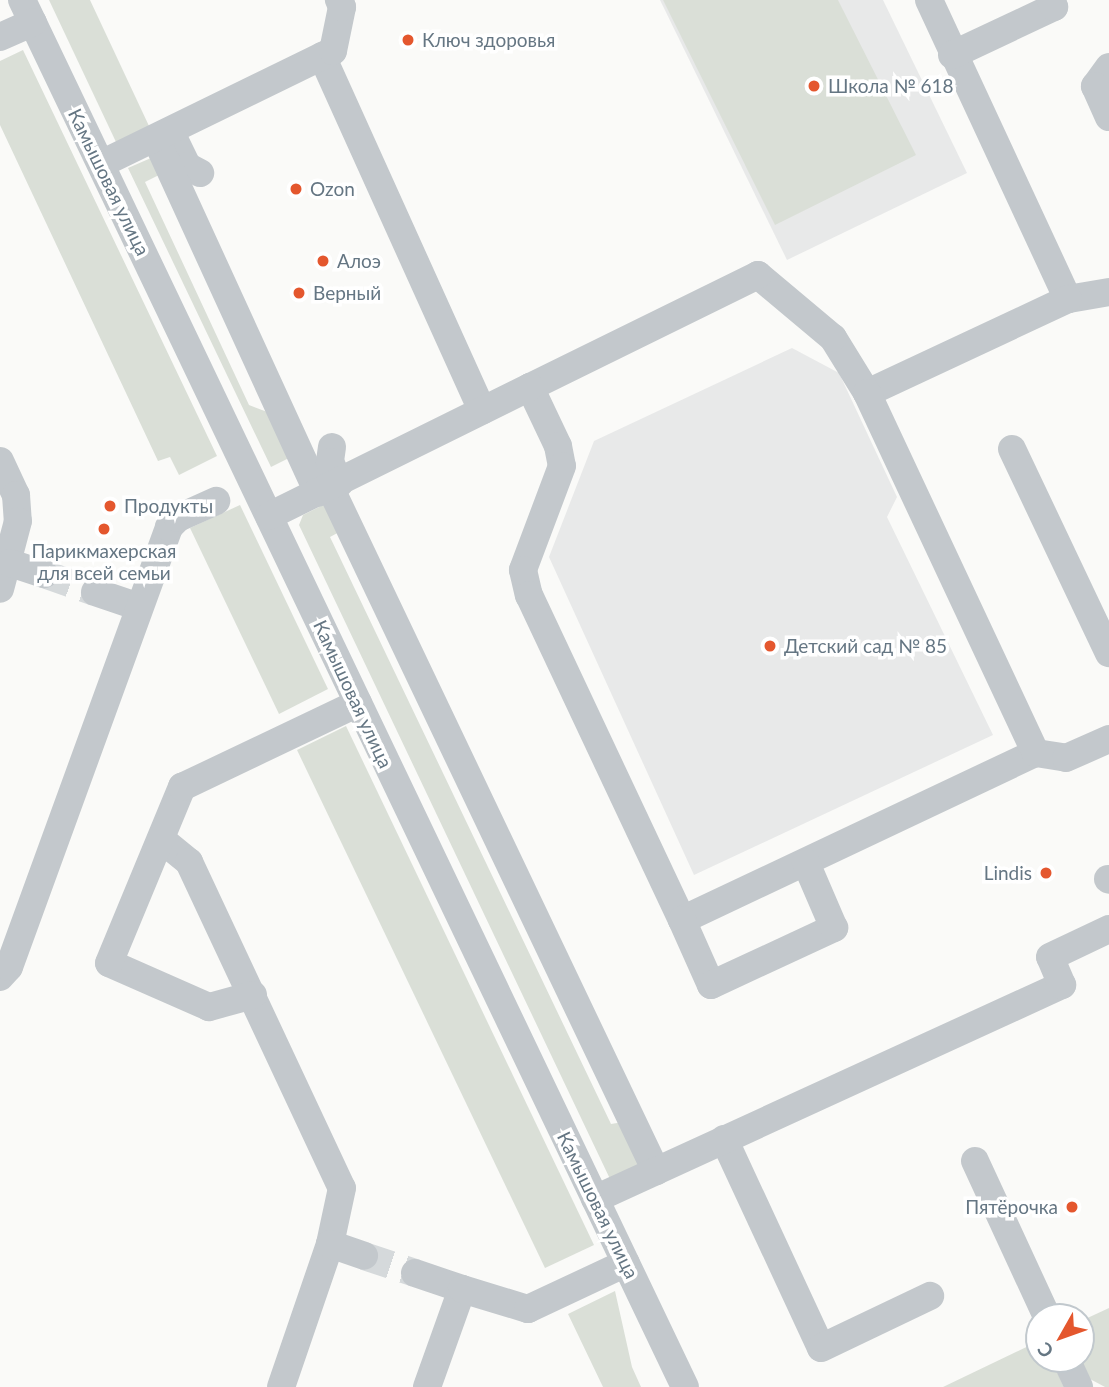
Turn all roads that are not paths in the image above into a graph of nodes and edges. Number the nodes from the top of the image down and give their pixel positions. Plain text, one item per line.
1 (339, 0) edge
2 (929, 0) edge
3 (1051, 0) edge
4 (28, 11) edge
5 (0, 37) edge
6 (952, 55) junction
7 (322, 56) junction
8 (1109, 67) edge
9 (1109, 117) edge
10 (163, 135) junction
11 (101, 164) junction
12 (200, 173) dead end
13 (1109, 292) edge
14 (1068, 299) junction
15 (530, 387) junction
16 (867, 393) junction
17 (482, 411) junction
18 (332, 447) dead end
19 (1012, 449) dead end
20 (0, 461) edge
21 (329, 487) junction
22 (216, 501) dead end
23 (269, 516) junction
24 (44, 574) tunnel mouth
25 (5, 576) edge
26 (95, 592) tunnel mouth
27 (139, 607) junction
28 (1109, 653) edge
29 (358, 703) junction
30 (1109, 739) edge
31 (1036, 754) junction
32 (162, 840) junction
33 (806, 863) junction
34 (682, 920) junction
35 (1109, 929) edge
36 (0, 977) edge
37 (253, 995) junction
38 (724, 1139) junction
39 (975, 1161) dead end
40 (656, 1171) junction
41 (595, 1199) junction
42 (330, 1244) junction
43 (365, 1256) tunnel mouth
44 (626, 1263) junction
45 (415, 1273) tunnel mouth
46 (461, 1289) junction
47 (930, 1296) dead end
48 (1040, 1303) edge
49 (281, 1387) edge
50 (427, 1387) edge
51 (685, 1387) edge

1 - 7 street
2 - 6 street
3 - 6 street
4 - 5 street
4 - 11 street, Камышовая улица
6 - 14 street
7 - 10 street
7 - 17 street
8 - 9 street
10 - 11 street
10 - 12 street
10 - 21 street
11 - 23 street, Камышовая улица
13 - 14 street
14 - 16 street
15 - 16 street
15 - 17 street
15 - 34 street
16 - 31 street
17 - 21 street
18 - 21 street
19 - 28 street
20 - 25 street
21 - 23 street
21 - 40 street
22 - 27 street
23 - 29 street, Камышовая улица
24 - 25 street
26 - 27 street
27 - 36 street
29 - 32 street
29 - 41 street, Камышовая улица
30 - 31 street
31 - 33 street
32 - 37 street
32 - 37 street
33 - 34 street
33 - 34 street
35 - 38 street
37 - 42 street
38 - 40 street
38 - 47 street
39 - 48 street
40 - 41 street
41 - 44 street, Камышовая улица
42 - 43 street
42 - 49 street
44 - 46 street
44 - 51 street, Камышовая улица
45 - 46 street
46 - 50 street

